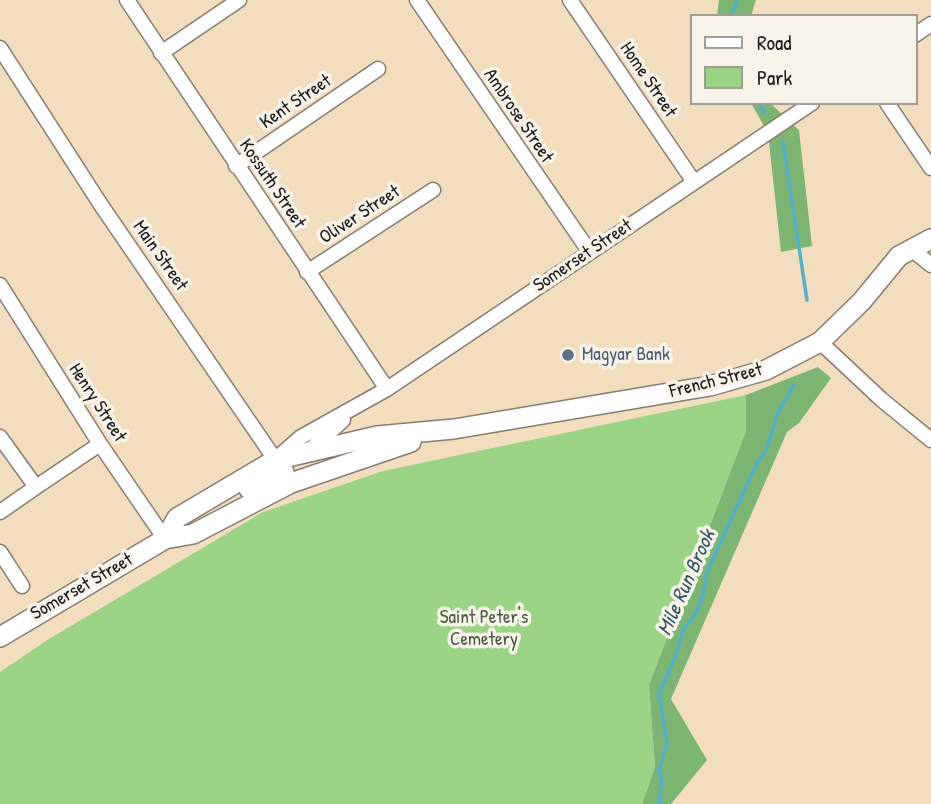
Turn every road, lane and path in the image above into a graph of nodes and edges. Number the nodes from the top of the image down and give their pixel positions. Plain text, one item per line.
1 (127, 0) edge
2 (239, 0) edge
3 (417, 0) edge
4 (570, 0) edge
5 (0, 48) edge
6 (161, 53) junction
7 (378, 69) dead end
8 (809, 105) edge
9 (888, 105) edge
10 (236, 166) junction
11 (931, 168) edge
12 (694, 182) junction
13 (433, 190) dead end
14 (925, 243) edge
15 (589, 251) junction
16 (931, 265) edge
17 (307, 272) junction
18 (1, 287) edge
19 (820, 342) junction
20 (387, 388) junction
21 (354, 409) junction
22 (454, 429) junction
23 (0, 437) edge
24 (931, 440) edge
25 (100, 444) junction
26 (308, 452) junction
27 (283, 472) junction
28 (36, 487) junction
29 (0, 512) edge
30 (165, 539) junction
31 (0, 552) edge
32 (22, 586) dead end
33 (0, 636) edge

1 - 6 street, Kossuth Street
2 - 6 street
3 - 15 street, Ambrose Street
4 - 12 street, Home Street
5 - 27 street, Main Street
6 - 10 street, Kossuth Street
7 - 10 street, Kent Street
8 - 12 street, Somerset Street
9 - 11 street
10 - 17 street, Kossuth Street
12 - 15 street, Somerset Street
13 - 17 street, Oliver Street
14 - 16 street
14 - 19 main road, French Street
15 - 20 street, Somerset Street
17 - 20 street, Kossuth Street
18 - 25 street, Henry Street
19 - 22 main road, French Street
19 - 24 street
20 - 21 street, Somerset Street
21 - 26 street, Somerset Street
21 - 27 street, Somerset Street
22 - 26 main road, French Street
22 - 27 main road, French Street
23 - 28 street
25 - 28 street
25 - 30 street, Henry Street
26 - 27 main road, French Street
27 - 30 main road, Somerset Street
27 - 30 main road, Somerset Street
28 - 29 street
30 - 33 main road, Somerset Street
31 - 32 street

